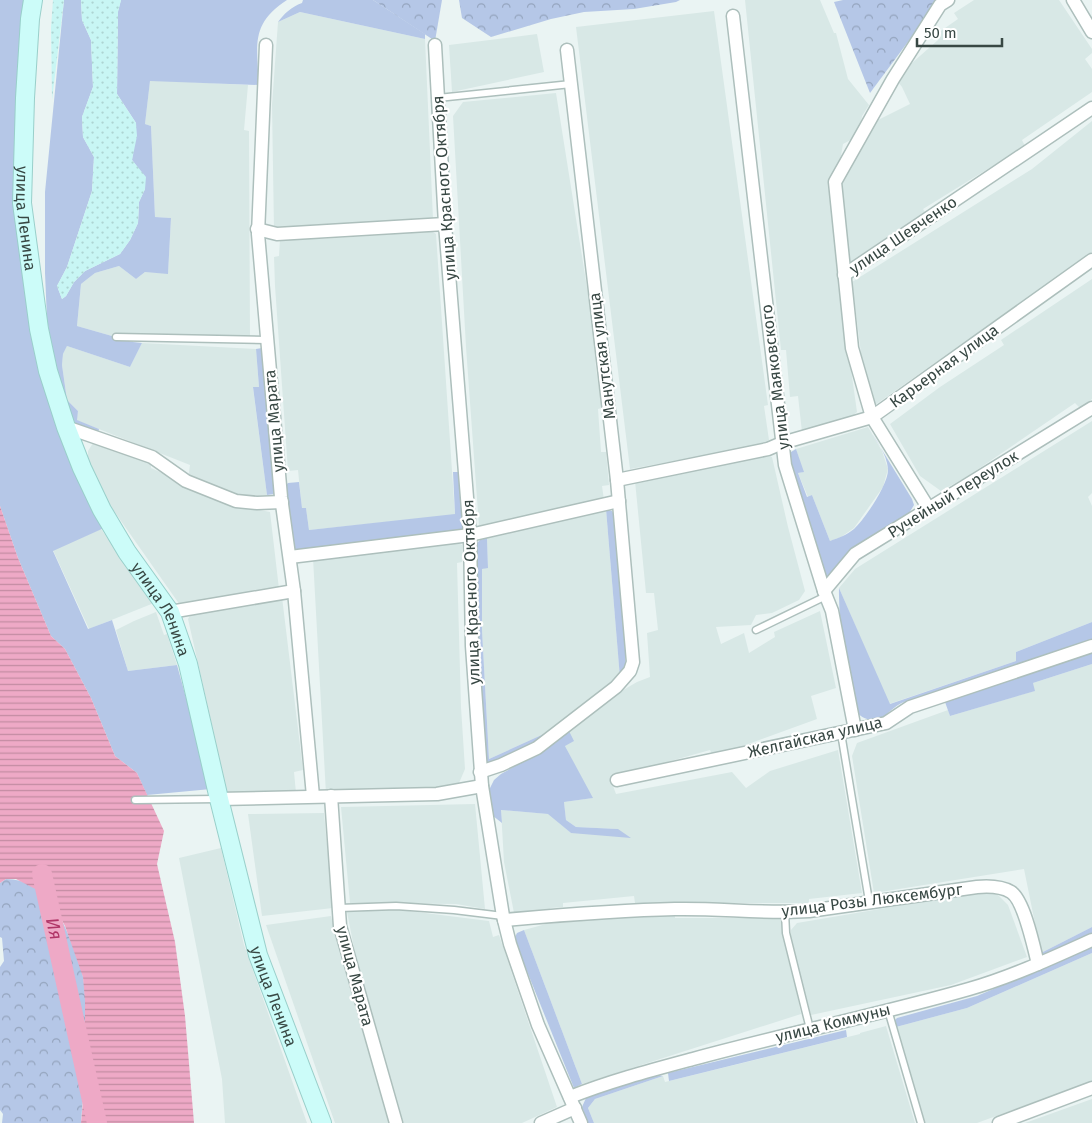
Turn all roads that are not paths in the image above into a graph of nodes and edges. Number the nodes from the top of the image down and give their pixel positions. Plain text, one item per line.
1 (33, 0) edge
2 (948, 0) edge
3 (1073, 0) edge
4 (733, 16) dead end
5 (1092, 32) edge
6 (266, 45) dead end
7 (435, 45) dead end
8 (567, 50) dead end
9 (571, 84) junction
10 (438, 98) junction
11 (1092, 108) edge
12 (445, 224) junction
13 (257, 229) junction
14 (1092, 260) edge
15 (844, 275) junction
16 (116, 337) dead end
17 (267, 340) junction
18 (1092, 408) edge
19 (872, 417) junction
20 (66, 427) junction
21 (782, 444) junction
22 (617, 480) junction
23 (619, 501) junction
24 (282, 502) junction
25 (929, 509) junction
26 (470, 534) junction
27 (290, 557) junction
28 (294, 591) junction
29 (825, 594) junction
30 (170, 612) junction
31 (756, 630) dead end
32 (1092, 646) edge
33 (855, 730) junction
34 (841, 733) junction
35 (480, 772) junction
36 (617, 780) dead end
37 (482, 786) junction
38 (313, 796) junction
39 (331, 796) junction
40 (219, 799) junction
41 (135, 800) dead end
42 (869, 901) junction
43 (339, 908) junction
44 (785, 912) junction
45 (504, 918) junction
46 (1092, 940) edge
47 (1038, 964) junction
48 (888, 1010) junction
49 (810, 1029) junction
50 (1092, 1088) edge
51 (572, 1102) junction
52 (322, 1123) edge
53 (396, 1123) edge
54 (541, 1123) edge
55 (581, 1123) edge
56 (921, 1123) edge
57 (999, 1123) edge

1 - 20 main road, улица Ленина
2 - 15 street, улица Шевченко
3 - 5 street
4 - 21 street, улица Маяковского
6 - 13 street, улица Марата
7 - 10 street, улица Красного Октября
8 - 9 street, Манутская улица
9 - 10 lane
9 - 22 street, Манутская улица
10 - 12 street, улица Красного Октября
11 - 15 street, улица Шевченко
12 - 13 street
12 - 26 street, улица Красного Октября
13 - 17 street, улица Марата
14 - 19 street, Карьерная улица
15 - 19 street
16 - 17 lane
17 - 24 street, улица Марата
18 - 25 street, Ручейный переулок
19 - 21 street, Карьерная улица
19 - 25 street
20 - 24 street
20 - 30 main road, улица Ленина
21 - 22 street, Карьерная улица
21 - 29 street, улица Маяковского
22 - 23 street, Манутская улица
23 - 26 street
23 - 35 street, Манутская улица
24 - 27 street, улица Марата
25 - 29 street, Ручейный переулок
26 - 27 street
26 - 35 street, улица Красного Октября
27 - 28 street, улица Марата
28 - 30 street
28 - 38 street, улица Марата
29 - 31 lane
29 - 33 street, улица Маяковского
30 - 40 main road, улица Ленина
32 - 33 street, Желгайская улица
33 - 34 street, Желгайская улица
34 - 36 street, Желгайская улица
34 - 42 lane
35 - 37 street, улица Красного Октября
37 - 39 street
37 - 45 street, улица Красного Октября
38 - 39 street
38 - 40 street
39 - 43 street, улица Марата
40 - 41 lane
40 - 52 main road, улица Ленина
42 - 44 street, улица Розы Люксембург
42 - 47 street, улица Розы Люксембург
43 - 45 lane
43 - 53 street, улица Марата
44 - 45 street, улица Розы Люксембург
44 - 49 lane
45 - 51 street, улица Красного Октября
46 - 47 street, улица Коммуны
47 - 48 street, улица Коммуны
48 - 49 street, улица Коммуны
48 - 56 lane
49 - 51 street, улица Коммуны
50 - 57 street
51 - 54 street, улица Коммуны
51 - 55 street, улица Красного Октября

